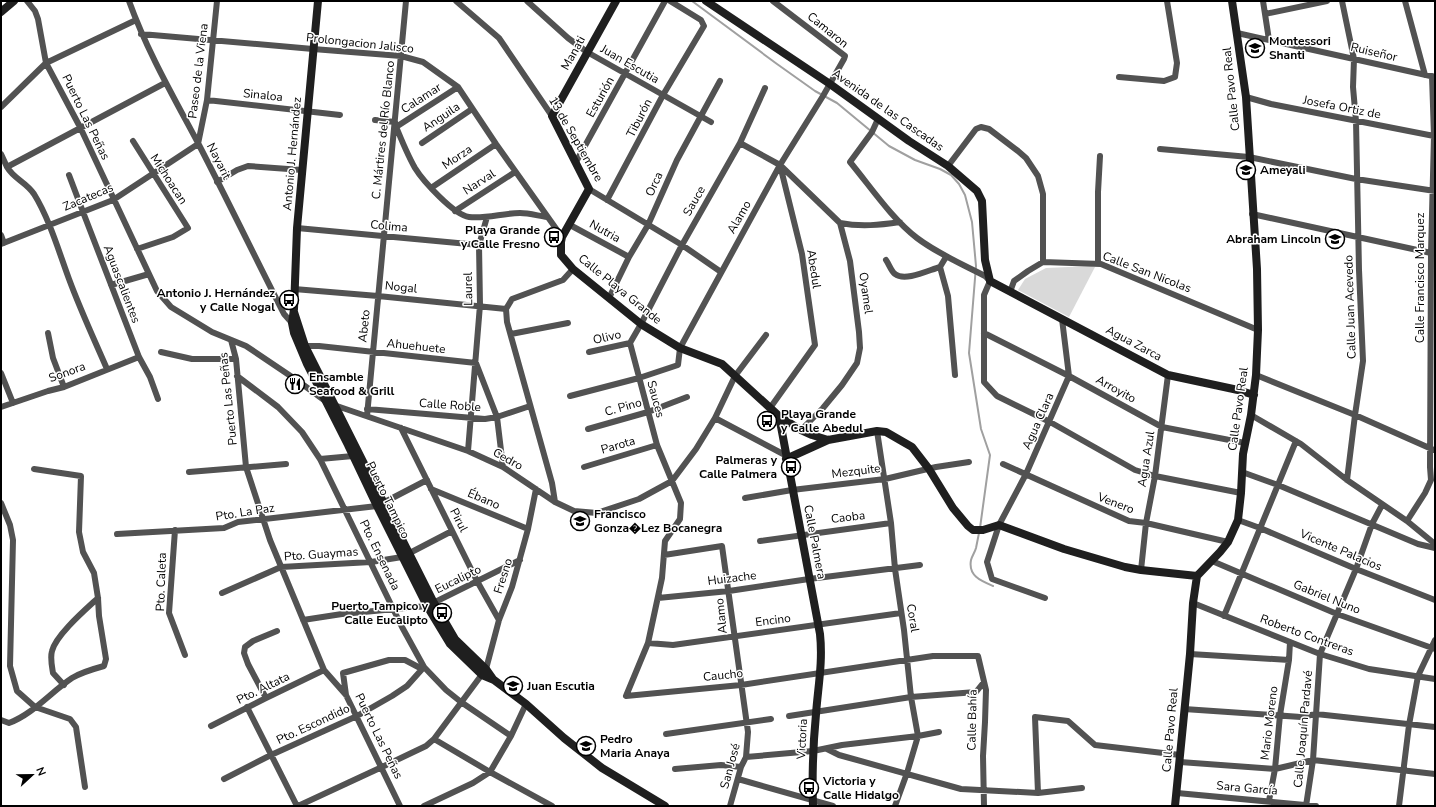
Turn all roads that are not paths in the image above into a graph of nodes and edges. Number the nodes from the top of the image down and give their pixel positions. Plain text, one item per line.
1 (14, 1) edge
2 (27, 1) edge
3 (129, 1) edge
4 (217, 1) edge
5 (318, 1) edge
6 (406, 1) edge
7 (456, 1) edge
8 (527, 1) edge
9 (616, 1) edge
10 (665, 1) edge
11 (670, 1) edge
12 (706, 1) edge
13 (773, 1) edge
14 (1167, 1) edge
15 (1232, 1) edge
16 (1263, 1) edge
17 (1327, 1) edge
18 (1342, 1) edge
19 (1405, 1) edge
20 (1, 12) edge
21 (1265, 14) junction
22 (136, 20) junction
23 (1237, 33) junction
24 (141, 34) junction
25 (214, 40) junction
26 (1269, 40) junction
27 (313, 49) junction
28 (587, 52) junction
29 (401, 56) junction
30 (1354, 59) junction
31 (46, 63) junction
32 (625, 75) junction
33 (1431, 76) edge
34 (1118, 77) dead end
35 (720, 81) dead end
36 (165, 82) junction
37 (830, 84) junction
38 (458, 87) junction
39 (765, 88) dead end
40 (663, 95) junction
41 (1246, 96) junction
42 (207, 100) junction
43 (1, 107) edge
44 (472, 109) junction
45 (308, 111) junction
46 (340, 115) dead end
47 (552, 116) junction
48 (700, 116) junction
49 (878, 119) junction
50 (375, 120) dead end
51 (1356, 121) junction
52 (711, 122) dead end
53 (395, 125) junction
54 (80, 127) junction
55 (1434, 136) junction
56 (133, 141) dead end
57 (740, 142) junction
58 (422, 143) dead end
59 (198, 144) junction
60 (496, 144) junction
61 (1160, 148) dead end
62 (1, 154) edge
63 (1100, 156) dead end
64 (1249, 157) junction
65 (576, 162) junction
66 (780, 165) junction
67 (948, 166) junction
68 (7, 167) junction
69 (302, 170) junction
70 (516, 172) junction
71 (153, 174) junction
72 (69, 175) dead end
73 (1356, 179) junction
74 (217, 182) junction
75 (431, 188) junction
76 (589, 189) junction
77 (1433, 191) edge
78 (113, 200) junction
79 (607, 200) junction
80 (455, 211) junction
81 (83, 212) junction
82 (1252, 214) junction
83 (487, 217) junction
84 (548, 217) junction
85 (900, 222) junction
86 (840, 223) junction
87 (48, 225) junction
88 (570, 225) junction
89 (648, 225) junction
90 (297, 228) junction
91 (1, 235) edge
92 (383, 237) junction
93 (562, 237) junction
94 (1358, 238) junction
95 (3, 244) edge
96 (479, 245) junction
97 (682, 245) junction
98 (137, 249) junction
99 (1430, 253) junction
100 (629, 257) junction
101 (946, 257) junction
102 (886, 260) dead end
103 (1043, 262) junction
104 (1098, 264) junction
105 (940, 267) junction
106 (573, 269) junction
107 (722, 272) junction
108 (149, 274) junction
109 (988, 278) junction
110 (111, 285) junction
111 (1433, 287) edge
112 (294, 289) junction
113 (1010, 292) junction
114 (378, 296) junction
115 (609, 298) junction
116 (480, 306) junction
117 (506, 309) junction
118 (1062, 319) junction
119 (295, 323) junction
120 (568, 323) dead end
121 (641, 324) junction
122 (1258, 330) junction
123 (48, 333) dead end
124 (984, 333) junction
125 (511, 334) junction
126 (766, 335) dead end
127 (231, 340) junction
128 (630, 343) junction
129 (305, 346) junction
130 (680, 348) junction
131 (161, 352) dead end
132 (372, 352) junction
133 (589, 352) dead end
134 (139, 357) junction
135 (236, 359) junction
136 (476, 363) junction
137 (107, 369) junction
138 (1, 373) edge
139 (954, 374) dead end
140 (1168, 375) junction
141 (1256, 375) junction
142 (237, 376) junction
143 (735, 376) junction
144 (1069, 376) junction
145 (639, 378) junction
146 (64, 387) junction
147 (1254, 395) junction
148 (570, 396) dead end
149 (687, 397) dead end
150 (158, 399) dead end
151 (326, 402) junction
152 (12, 403) junction
153 (335, 406) junction
154 (530, 406) junction
155 (1, 407) edge
156 (770, 408) junction
157 (367, 409) junction
158 (648, 412) junction
159 (1433, 412) edge
160 (1251, 415) junction
161 (1355, 415) junction
162 (367, 416) junction
163 (778, 416) junction
164 (497, 417) junction
165 (471, 418) junction
166 (714, 418) junction
167 (1050, 422) junction
168 (1162, 427) junction
169 (401, 428) junction
170 (588, 429) dead end
171 (801, 430) junction
172 (877, 431) junction
173 (828, 440) junction
174 (1296, 441) junction
175 (1245, 443) junction
176 (658, 445) junction
177 (1433, 450) edge
178 (468, 451) junction
179 (353, 456) junction
180 (786, 457) junction
181 (320, 459) junction
182 (969, 462) dead end
183 (286, 464) dead end
184 (1002, 464) dead end
185 (246, 467) junction
186 (503, 467) junction
187 (584, 467) dead end
188 (34, 469) dead end
189 (929, 469) junction
190 (189, 472) dead end
191 (1242, 472) junction
192 (1026, 474) junction
193 (1155, 476) junction
194 (885, 478) junction
195 (427, 480) junction
196 (1347, 480) junction
197 (672, 481) junction
198 (1433, 482) edge
199 (1278, 485) junction
200 (431, 489) junction
201 (536, 489) junction
202 (792, 490) junction
203 (1242, 493) junction
204 (745, 498) dead end
205 (555, 502) junction
206 (1, 503) edge
207 (380, 504) junction
208 (1382, 505) junction
209 (3, 510) edge
210 (346, 510) junction
211 (263, 520) junction
212 (1238, 520) junction
213 (1407, 521) junction
214 (891, 523) junction
215 (1146, 523) junction
216 (1372, 524) junction
217 (999, 526) junction
218 (1260, 528) junction
219 (175, 530) junction
220 (528, 530) junction
221 (452, 531) junction
222 (117, 534) dead end
223 (801, 534) junction
224 (760, 541) dead end
225 (1228, 542) junction
226 (1435, 544) edge
227 (1435, 548) edge
228 (406, 555) junction
229 (664, 555) junction
230 (520, 560) junction
231 (1212, 560) junction
232 (371, 562) junction
233 (920, 565) dead end
234 (281, 567) junction
235 (895, 569) junction
236 (1356, 569) junction
237 (1141, 570) junction
238 (1241, 574) junction
239 (1197, 576) junction
240 (810, 579) junction
241 (477, 581) junction
242 (729, 591) junction
243 (222, 593) dead end
244 (98, 598) junction
245 (658, 598) junction
246 (1045, 598) dead end
247 (1435, 600) edge
248 (1193, 603) junction
249 (430, 604) junction
250 (394, 610) junction
251 (901, 613) junction
252 (1337, 614) junction
253 (1224, 616) junction
254 (303, 620) junction
255 (499, 620) junction
256 (819, 625) junction
257 (277, 631) dead end
258 (734, 636) junction
259 (1435, 640) edge
260 (1290, 642) junction
261 (648, 643) junction
262 (1433, 649) edge
263 (1190, 654) junction
264 (1320, 654) junction
265 (185, 655) dead end
266 (932, 656) joint
267 (906, 660) junction
268 (1289, 660) junction
269 (423, 668) junction
270 (324, 670) junction
271 (484, 672) junction
272 (821, 673) junction
273 (1418, 676) junction
274 (1435, 679) edge
275 (984, 682) junction
276 (741, 684) junction
277 (64, 685) junction
278 (346, 695) junction
279 (911, 697) junction
280 (266, 698) junction
281 (461, 702) junction
282 (526, 704) junction
283 (34, 707) junction
284 (247, 707) junction
285 (1184, 709) junction
286 (816, 712) junction
287 (1316, 714) junction
288 (1280, 715) junction
289 (357, 716) junction
290 (789, 716) dead end
291 (771, 718) dead end
292 (1, 720) edge
293 (747, 722) junction
294 (1409, 725) junction
295 (211, 726) dead end
296 (1435, 727) edge
297 (940, 732) dead end
298 (666, 734) dead end
299 (511, 736) junction
300 (918, 736) junction
301 (434, 739) junction
302 (827, 749) junction
303 (813, 751) junction
304 (271, 756) junction
305 (746, 757) junction
306 (1180, 758) junction
307 (1313, 760) junction
308 (382, 767) junction
309 (741, 767) junction
310 (675, 769) dead end
311 (1275, 769) junction
312 (1403, 770) junction
313 (490, 772) junction
314 (907, 773) junction
315 (1435, 774) edge
316 (738, 779) junction
317 (224, 780) dead end
318 (85, 787) dead end
319 (1082, 788) dead end
320 (984, 791) junction
321 (1038, 793) junction
322 (1177, 793) junction
323 (656, 803) edge
324 (813, 803) edge
325 (1269, 804) edge
326 (1306, 805) edge
327 (297, 806) edge
328 (400, 806) edge
329 (424, 806) edge
330 (552, 806) edge
331 (665, 806) edge
332 (730, 806) edge
333 (833, 806) edge
334 (895, 806) edge
335 (984, 806) edge
336 (1176, 806) edge
337 (1316, 806) edge
338 (1399, 806) edge

1 - 20 street
2 - 31 street, Puerto Las Peñas
3 - 22 street, Nayarit
4 - 25 street, Paseo de la Viena
5 - 27 street, Antonio J. Hernández
6 - 29 street, C. Mártires del Río Blanco
7 - 47 street, 13 de Septiembre
8 - 28 street, Juan Escutia
9 - 28 street, Manati
10 - 32 street, Esturión
11 - 40 street, Tiburón
12 - 37 street, Avenida de las Cascadas
13 - 37 street, Camaron
14 - 34 street
15 - 23 street, Calle Pavo Real
16 - 21 street
17 - 21 street
18 - 30 street, Calle Juan Acevedo
19 - 33 street, Calle Francisco Marquez
21 - 26 street
22 - 24 street, Nayarit
22 - 31 street
23 - 26 street, Ruiseñor
23 - 41 street, Calle Pavo Real
24 - 25 street, Prolongacion Jalisco
24 - 36 street, Nayarit
25 - 27 street, Prolongacion Jalisco
25 - 42 street, Paseo de la Viena
26 - 30 street, Ruiseñor
27 - 29 street, Prolongacion Jalisco
27 - 45 street, Antonio J. Hernández
28 - 32 street, Juan Escutia
28 - 47 street, Manati
29 - 38 street, Prolongacion Jalisco
29 - 53 street, C. Mártires del Río Blanco
30 - 33 street, Ruiseñor
30 - 51 street, Calle Juan Acevedo
31 - 43 street
31 - 54 street, Puerto Las Peñas
32 - 40 street, Juan Escutia
32 - 65 street, Esturión
33 - 55 street, Calle Francisco Marquez
35 - 48 street, Orca
36 - 54 street
36 - 59 street, Nayarit
37 - 49 street, Avenida de las Cascadas
37 - 66 street, Alamo
38 - 44 street, Prolongacion Jalisco
38 - 53 street, Calamar
39 - 57 street, Sauce
40 - 48 street, Juan Escutia
40 - 79 street, Tiburón
41 - 51 street, Josefa Ortiz de
41 - 64 street, Calle Pavo Real
42 - 45 street, Sinaloa
42 - 59 street, Paseo de la Viena
44 - 58 street, Anguila
44 - 60 street, Prolongacion Jalisco
45 - 46 street, Sinaloa
45 - 69 street, Antonio J. Hernández
47 - 65 street, 13 de Septiembre
48 - 52 street, Juan Escutia
48 - 89 street, Orca
49 - 67 street, Avenida de las Cascadas
49 - 85 street
50 - 53 street
51 - 55 street, Josefa Ortiz de
51 - 73 street, Calle Juan Acevedo
53 - 75 street
53 - 92 street, C. Mártires del Río Blanco
54 - 68 street
54 - 78 street, Puerto Las Peñas
55 - 77 street, Calle Francisco Marquez
56 - 71 street, Michoacan
57 - 66 street
57 - 97 street, Sauce
59 - 71 street, Zacatecas
59 - 74 street, Nayarit
60 - 70 street, Prolongacion Jalisco
60 - 75 street, Morza
61 - 64 street
62 - 68 street
63 - 104 street
64 - 73 street
64 - 82 street, Calle Pavo Real
65 - 76 street, 13 de Septiembre
66 - 86 street
66 - 107 street, Alamo
66 - 156 street, Abedul
67 - 103 street
67 - 109 street, Avenida de las Cascadas
68 - 87 street
69 - 74 street
69 - 90 street, Antonio J. Hernández
70 - 80 street, Narval
70 - 84 street, Prolongacion Jalisco
71 - 78 street, Zacatecas
71 - 98 street, Michoacan
72 - 81 street, Aguascalientes
73 - 77 street
73 - 94 street, Calle Juan Acevedo
74 - 119 street, Nayarit
75 - 80 street
76 - 79 street, 13 de Septiembre
76 - 88 street
77 - 99 street, Calle Francisco Marquez
78 - 81 street, Zacatecas
78 - 98 street, Puerto Las Peñas
79 - 89 street, 13 de Septiembre
80 - 83 street
81 - 87 street, Zacatecas
81 - 110 street, Aguascalientes
82 - 94 street
82 - 122 street, Calle Pavo Real
83 - 84 street
83 - 96 street, Laurel
84 - 93 street, Prolongacion Jalisco
85 - 86 street
85 - 101 street
86 - 171 street, Oyamel
87 - 95 street, Zacatecas
87 - 137 street
88 - 93 street
88 - 100 street, Nutria
89 - 97 street, 13 de Septiembre
89 - 100 street, Orca
90 - 92 street, Colima
90 - 112 street, Antonio J. Hernández
91 - 95 street
92 - 96 street, Colima
92 - 114 street, Abeto
93 - 106 street, Calle Playa Grande
94 - 99 street
94 - 161 street, Calle Juan Acevedo
96 - 116 street, Laurel
97 - 107 street, 13 de Septiembre
97 - 121 street, Sauce
98 - 108 street, Puerto Las Peñas
99 - 111 street, Calle Francisco Marquez
100 - 115 street, Orca
101 - 105 street
101 - 109 street
102 - 105 street
103 - 104 street, Calle San Nicolas
103 - 113 street
104 - 122 street, Calle San Nicolas
105 - 139 street
106 - 115 street, Calle Playa Grande
106 - 117 street
107 - 130 street, Alamo
108 - 110 street
108 - 127 street, Puerto Las Peñas
109 - 113 street, Agua Zarca
109 - 124 street
110 - 134 street, Aguascalientes
111 - 159 street, Calle Francisco Marquez
112 - 114 street, Nogal
112 - 119 street, Antonio J. Hernández
113 - 118 street, Agua Zarca
114 - 116 street, Nogal
114 - 132 street, Abeto
115 - 121 street, Calle Playa Grande
116 - 117 street, Nogal
116 - 136 street, Laurel
117 - 125 street
118 - 140 street, Agua Zarca
118 - 144 street, Agua Clara
119 - 129 street, Puerto Tampico
119 - 151 street, Puerto Tampico
120 - 125 street
121 - 128 street
121 - 130 street, Calle Playa Grande
122 - 141 street, Calle Pavo Real
123 - 146 street
124 - 144 street, Arroyito
124 - 167 street
125 - 154 street
126 - 143 street, Cedro
127 - 135 street, Puerto Las Peñas
127 - 151 street, Cedro
128 - 133 street, Olivo
128 - 145 street, Sauces
129 - 132 street, Ahuehuete
129 - 153 street, Puerto Tampico
130 - 143 street, Calle Playa Grande
130 - 145 street, Alamo
131 - 135 street
132 - 136 street, Ahuehuete
132 - 157 street, Abeto
134 - 137 street, Sonora
134 - 150 street, Aguascalientes
135 - 142 street, Puerto Las Peñas
136 - 164 street, Laurel
136 - 165 street, Laurel
137 - 146 street, Sonora
138 - 152 street
140 - 147 street, Agua Zarca
140 - 168 street, Agua Azul
141 - 147 street, Calle Pavo Real
141 - 161 street
142 - 181 street, Pto. Ensenada
142 - 185 street, Puerto Las Peñas
143 - 156 street, Calle Playa Grande
143 - 166 street, Cedro
144 - 167 street, Agua Clara
144 - 168 street, Arroyito
145 - 148 street
145 - 158 street, Sauces
146 - 152 street, Sonora
147 - 160 street, Calle Pavo Real
149 - 158 street, C. Pino
151 - 153 street, Cedro
151 - 179 street, Puerto Tampico
152 - 155 street, Sonora
153 - 162 street, Cedro
153 - 207 street, Puerto Tampico
154 - 164 street, Calle Roble
154 - 205 street
156 - 163 street, Calle Playa Grande
157 - 162 street, Abeto
157 - 165 street, Calle Roble
158 - 170 street, C. Pino
158 - 176 street, Sauces
159 - 177 street, Calle Francisco Marquez
160 - 174 street
160 - 175 street, Calle Pavo Real
161 - 177 street
161 - 196 street, Calle Juan Acevedo
162 - 169 street, Cedro
163 - 171 street, Calle Playa Grande
163 - 180 street, Calle Palmera
164 - 165 street, Calle Roble
164 - 186 street, Laurel
165 - 178 street, Laurel
166 - 180 street
166 - 197 street, Cedro
167 - 192 street, Agua Clara
167 - 193 street
168 - 175 street, Arroyito
168 - 193 street, Agua Azul
169 - 178 street, Cedro
169 - 195 street, Pirul
171 - 173 street, Calle Playa Grande
172 - 173 street, Calle Playa Grande
172 - 189 street, Calle Playa Grande
172 - 194 street, Coral
173 - 180 street, Calle Playa Grande
174 - 196 street
174 - 199 street
175 - 191 street, Calle Pavo Real
176 - 187 street, Parota
176 - 197 street, Sauces
177 - 198 street, Calle Francisco Marquez
178 - 186 street, Cedro
179 - 181 street
179 - 207 street, Puerto Tampico
180 - 202 street, Calle Palmera
181 - 210 street, Pto. Ensenada
182 - 189 street, Mezquite
183 - 185 street
184 - 192 street, Venero
185 - 190 street
185 - 211 street, Puerto Las Peñas
186 - 201 street, Cedro
188 - 244 street
189 - 194 street, Mezquite
189 - 217 street, Calle Playa Grande
191 - 199 street
191 - 203 street, Calle Pavo Real
192 - 215 street, Venero
192 - 217 street, Agua Clara
193 - 203 street
193 - 215 street, Agua Azul
194 - 202 street, Mezquite
194 - 214 street, Coral
195 - 200 street, Pirul
195 - 207 street
196 - 208 street
197 - 205 street, Cedro
197 - 229 street
198 - 213 street
199 - 216 street
199 - 218 street
200 - 220 street, Ébano
200 - 221 street, Pirul
201 - 205 street, Cedro
201 - 220 street, Fresno
202 - 204 street, Mezquite
202 - 223 street, Calle Palmera
203 - 212 street, Calle Pavo Real
206 - 209 street
207 - 210 street, Pto. La Paz
207 - 228 street, Puerto Tampico
208 - 213 street
208 - 216 street, Calle Joaquín Pardavé
209 - 283 street
210 - 211 street, Pto. La Paz
210 - 232 street, Pto. Ensenada
211 - 219 street, Pto. La Paz
211 - 234 street, Puerto Las Peñas
212 - 218 street, Vicente Palacios
212 - 225 street, Calle Pavo Real
213 - 226 street
214 - 223 street, Caoba
214 - 235 street, Coral
215 - 225 street, Venero
215 - 237 street, Agua Azul
216 - 227 street
216 - 236 street, Calle Joaquín Pardavé
217 - 237 street
217 - 246 street, Agua Clara
218 - 236 street, Vicente Palacios
218 - 238 street
219 - 222 street, Pto. La Paz
219 - 265 street, Pto. Caleta
220 - 230 street, Fresno
221 - 228 street, Pto. Guaymas
221 - 241 street, Pirul
223 - 224 street, Caoba
223 - 240 street, Calle Palmera
225 - 231 street, Calle Pavo Real
228 - 232 street, Pto. Guaymas
228 - 249 street, Puerto Tampico
229 - 242 street, Alamo
229 - 245 street
230 - 241 street, Eucalipto
230 - 255 street, Fresno
231 - 238 street, Gabriel Nuno
231 - 239 street, Calle Pavo Real
232 - 234 street, Pto. Guaymas
232 - 250 street, Pto. Ensenada
233 - 235 street, Huizache
234 - 243 street, Pto. Guaymas
234 - 254 street, Puerto Las Peñas
235 - 240 street, Huizache
235 - 251 street, Coral
236 - 247 street, Vicente Palacios
236 - 252 street, Calle Joaquín Pardavé
237 - 239 street
238 - 252 street, Gabriel Nuno
238 - 253 street
239 - 248 street, Calle Pavo Real
240 - 242 street, Huizache
240 - 256 street, Calle Palmera
241 - 249 street, Eucalipto
241 - 255 street, Pirul
242 - 245 street, Huizache
242 - 258 street, Alamo
244 - 277 street
244 - 277 street
245 - 261 street
248 - 253 street, Roberto Contreras
248 - 263 street, Calle Pavo Real
249 - 250 street
249 - 271 street, Puerto Tampico
250 - 254 street
250 - 269 street, Pto. Ensenada
251 - 256 street, Encino
251 - 267 street, Coral
252 - 262 street, Gabriel Nuno
252 - 264 street, Calle Joaquín Pardavé
253 - 260 street, Roberto Contreras
254 - 270 street, Puerto Las Peñas
255 - 271 street, Fresno
256 - 258 street, Encino
256 - 272 street, Calle Palmera
257 - 280 street
258 - 261 street, Encino
258 - 276 street, Alamo
259 - 262 street
260 - 264 street, Roberto Contreras
260 - 268 street, Mario Moreno
261 - 276 street, Caucho
262 - 273 street
263 - 268 street
263 - 285 street, Calle Pavo Real
264 - 273 street, Roberto Contreras
264 - 287 street, Calle Joaquín Pardavé
266 - 267 street, Caucho
266 - 275 street, Calle Bahía
267 - 272 street, Caucho
267 - 279 street, Coral
268 - 288 street, Mario Moreno
269 - 278 street
269 - 281 street, Pto. Ensenada
269 - 289 street, Pto. Escondido
270 - 278 street, Puerto Las Peñas
270 - 280 street, Pto. Altata
271 - 281 street
271 - 282 street
272 - 276 street, Caucho
272 - 286 street, Victoria
273 - 274 street, Roberto Contreras
273 - 294 street
275 - 279 street
275 - 320 street, Calle Bahía
276 - 293 street, San José
277 - 283 street
278 - 289 street, Puerto Las Peñas
279 - 286 street
279 - 300 street, Coral
280 - 284 street, Pto. Altata
281 - 299 street, Pto. Ensenada
281 - 301 street
282 - 299 street
282 - 323 street
283 - 292 street
283 - 318 street
284 - 295 street, Pto. Altata
284 - 304 street
285 - 288 street
285 - 306 street, Calle Pavo Real
286 - 290 street
286 - 303 street, Victoria
287 - 288 street
287 - 294 street
287 - 307 street, Calle Joaquín Pardavé
288 - 311 street, Mario Moreno
289 - 304 street, Pto. Escondido
289 - 308 street, Puerto Las Peñas
291 - 293 street
293 - 298 street
293 - 305 street, San José
294 - 296 street
294 - 312 street
297 - 300 street
299 - 313 street
300 - 302 street
300 - 314 street, Coral
301 - 308 street
301 - 313 street
302 - 303 street
302 - 314 street
303 - 305 street
303 - 324 street, Victoria
304 - 317 street, Pto. Escondido
304 - 327 street
305 - 309 street, San José
306 - 311 street
306 - 321 street
306 - 322 street, Calle Pavo Real
307 - 311 street
307 - 312 street
307 - 326 street, Calle Joaquín Pardavé
308 - 327 street
308 - 328 street, Puerto Las Peñas
309 - 310 street
309 - 316 street, San José
311 - 325 street, Mario Moreno
312 - 315 street
312 - 338 street
313 - 329 street
313 - 330 street
314 - 320 street
314 - 334 street, Coral
316 - 324 street
316 - 332 street, San José
319 - 321 street
320 - 321 street
320 - 335 street, Calle Bahía
322 - 325 street, Sara García
322 - 336 street, Calle Pavo Real
323 - 331 street
324 - 333 street
325 - 326 street, Sara García
326 - 337 street, Sara García

